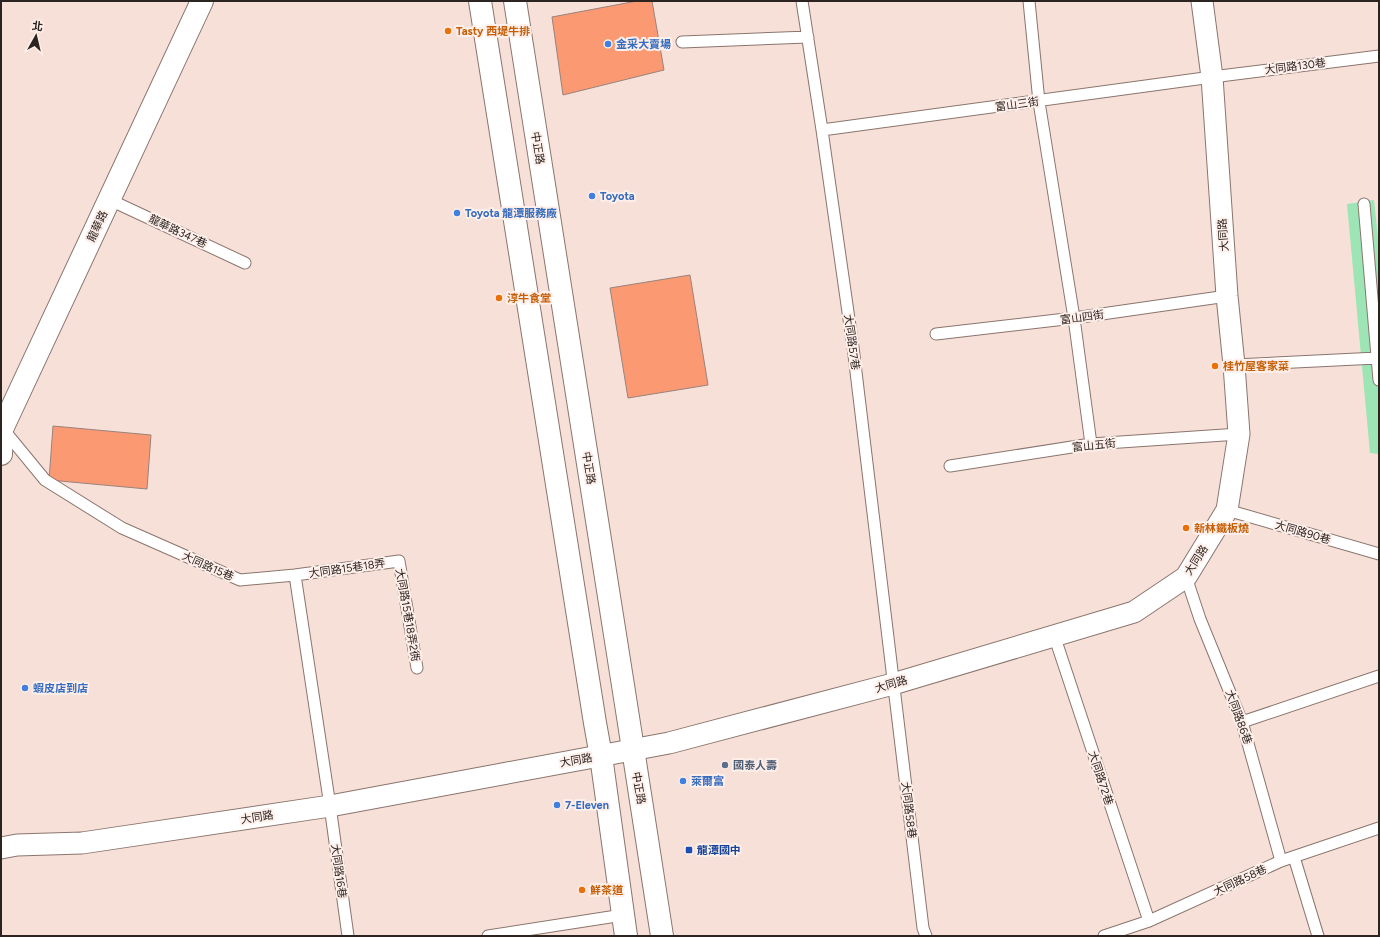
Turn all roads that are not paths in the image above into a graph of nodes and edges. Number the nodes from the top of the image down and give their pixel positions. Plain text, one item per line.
1 (202, 1) edge
2 (480, 1) edge
3 (514, 1) edge
4 (802, 1) edge
5 (1029, 1) edge
6 (1202, 1) edge
7 (808, 38) junction
8 (682, 42) dead end
9 (1379, 56) edge
10 (1212, 77) junction
11 (1039, 102) junction
12 (822, 130) junction
13 (110, 200) junction
14 (1364, 204) dead end
15 (245, 263) dead end
16 (1227, 296) junction
17 (1074, 318) junction
18 (936, 334) dead end
19 (1377, 358) junction
20 (1234, 365) junction
21 (1379, 380) edge
22 (1, 429) edge
23 (1239, 434) junction
24 (1091, 444) junction
25 (1, 454) edge
26 (950, 466) dead end
27 (1227, 510) junction
28 (1379, 554) edge
29 (399, 561) joint
30 (295, 575) junction
31 (1186, 577) junction
32 (1054, 635) junction
33 (417, 668) dead end
34 (1379, 676) edge
35 (893, 684) junction
36 (1242, 722) junction
37 (632, 750) junction
38 (601, 756) junction
39 (330, 806) junction
40 (1379, 828) edge
41 (1, 848) edge
42 (1294, 857) junction
43 (1281, 861) junction
44 (1149, 922) junction
45 (624, 926) edge
46 (348, 936) edge
47 (488, 936) edge
48 (662, 936) edge
49 (926, 936) edge
50 (1104, 936) edge
51 (1318, 936) edge

1 - 13 main road, 龍華路
2 - 38 main road
3 - 37 main road, 中正路
4 - 7 lane, 大同路57巷
5 - 11 lane
6 - 10 street, 大同路
7 - 8 lane
7 - 12 lane, 大同路57巷
9 - 10 lane, 大同路130巷
10 - 11 lane, 富山三街
10 - 16 street, 大同路
11 - 12 lane, 富山三街
11 - 17 lane
12 - 35 lane, 大同路57巷
13 - 15 lane, 龍華路347巷
13 - 22 main road, 龍華路
14 - 19 lane
16 - 17 lane, 富山四街
16 - 20 street, 大同路
17 - 18 lane, 富山四街
17 - 24 lane
19 - 20 lane
19 - 21 lane
20 - 23 street, 大同路
22 - 25 main road, 龍華路
22 - 30 lane, 大同路15巷
23 - 24 lane, 富山五街
23 - 27 street, 大同路
24 - 26 lane, 富山五街
27 - 28 lane, 大同路90巷
27 - 31 street, 大同路
29 - 30 lane, 大同路15巷18弄
29 - 33 lane, 大同路15巷18弄2衖
30 - 39 lane
31 - 32 street, 大同路
31 - 36 lane, 大同路86巷
32 - 35 street, 大同路
32 - 44 lane, 大同路72巷
34 - 36 lane
35 - 37 street, 大同路
35 - 49 lane, 大同路58巷
36 - 43 lane, 大同路86巷
37 - 38 street, 大同路
37 - 48 main road, 中正路
38 - 39 street, 大同路
38 - 45 main road
39 - 41 street, 大同路
39 - 46 lane, 大同路16巷
40 - 42 lane, 大同路58巷
42 - 43 lane, 大同路58巷
42 - 51 lane
43 - 44 lane, 大同路58巷
44 - 50 lane, 大同路58巷
45 - 47 lane

